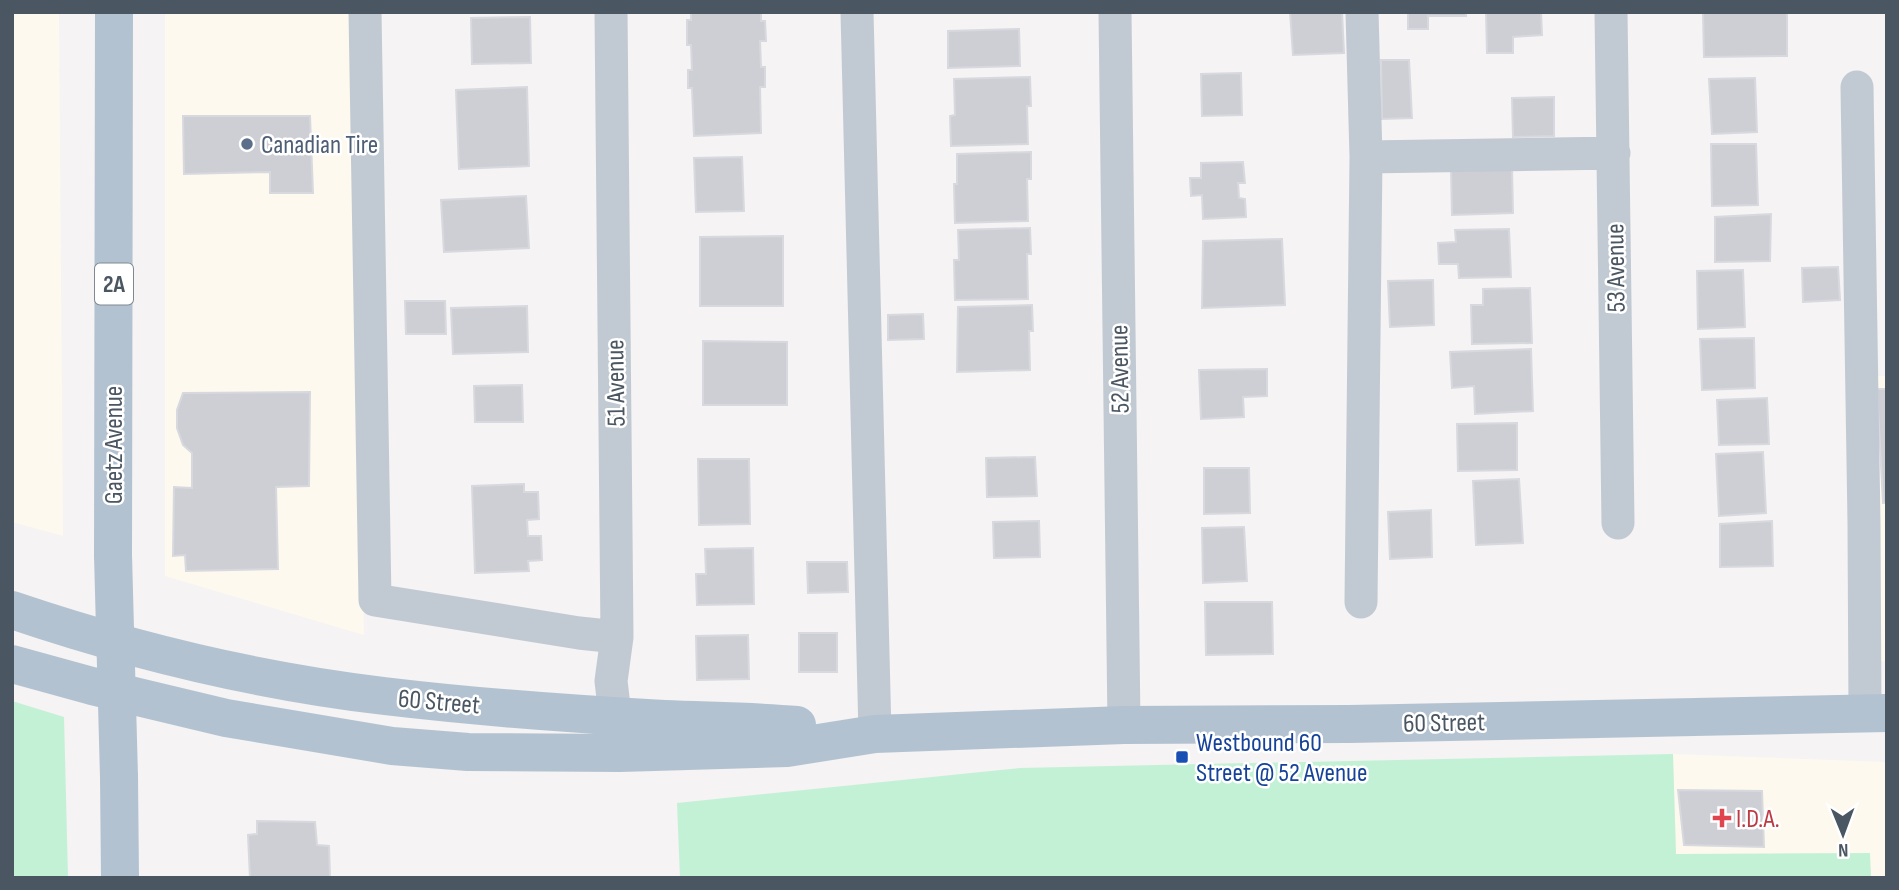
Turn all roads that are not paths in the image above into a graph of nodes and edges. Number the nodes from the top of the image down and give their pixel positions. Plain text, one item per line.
1 (114, 12) edge
2 (365, 12) edge
3 (611, 12) edge
4 (857, 12) edge
5 (1115, 12) edge
6 (1362, 12) edge
7 (1611, 12) edge
8 (1857, 87) dead end
9 (1614, 153) junction
10 (1366, 157) junction
11 (1618, 523) dead end
12 (1361, 602) dead end
13 (12, 610) edge
14 (617, 636) junction
15 (12, 664) edge
16 (1876, 714) edge
17 (614, 716) junction
18 (1124, 725) junction
19 (875, 734) junction
20 (620, 753) junction
21 (118, 874) edge

1 - 21 main road, Gaetz Avenue / 2A, bridge
2 - 14 street
3 - 14 street, 51 Avenue
4 - 19 street
5 - 18 street, 52 Avenue
6 - 10 street
7 - 9 street, 53 Avenue
8 - 16 street
9 - 10 street
9 - 11 street, 53 Avenue
10 - 12 street
13 - 17 main road, 60 Street
14 - 17 street, 51 Avenue
15 - 20 main road, 60 Street
16 - 18 main road, 60 Street
17 - 19 main road, 60 Street
17 - 20 street, 51 Avenue
18 - 19 main road, 60 Street
19 - 20 main road, 60 Street

